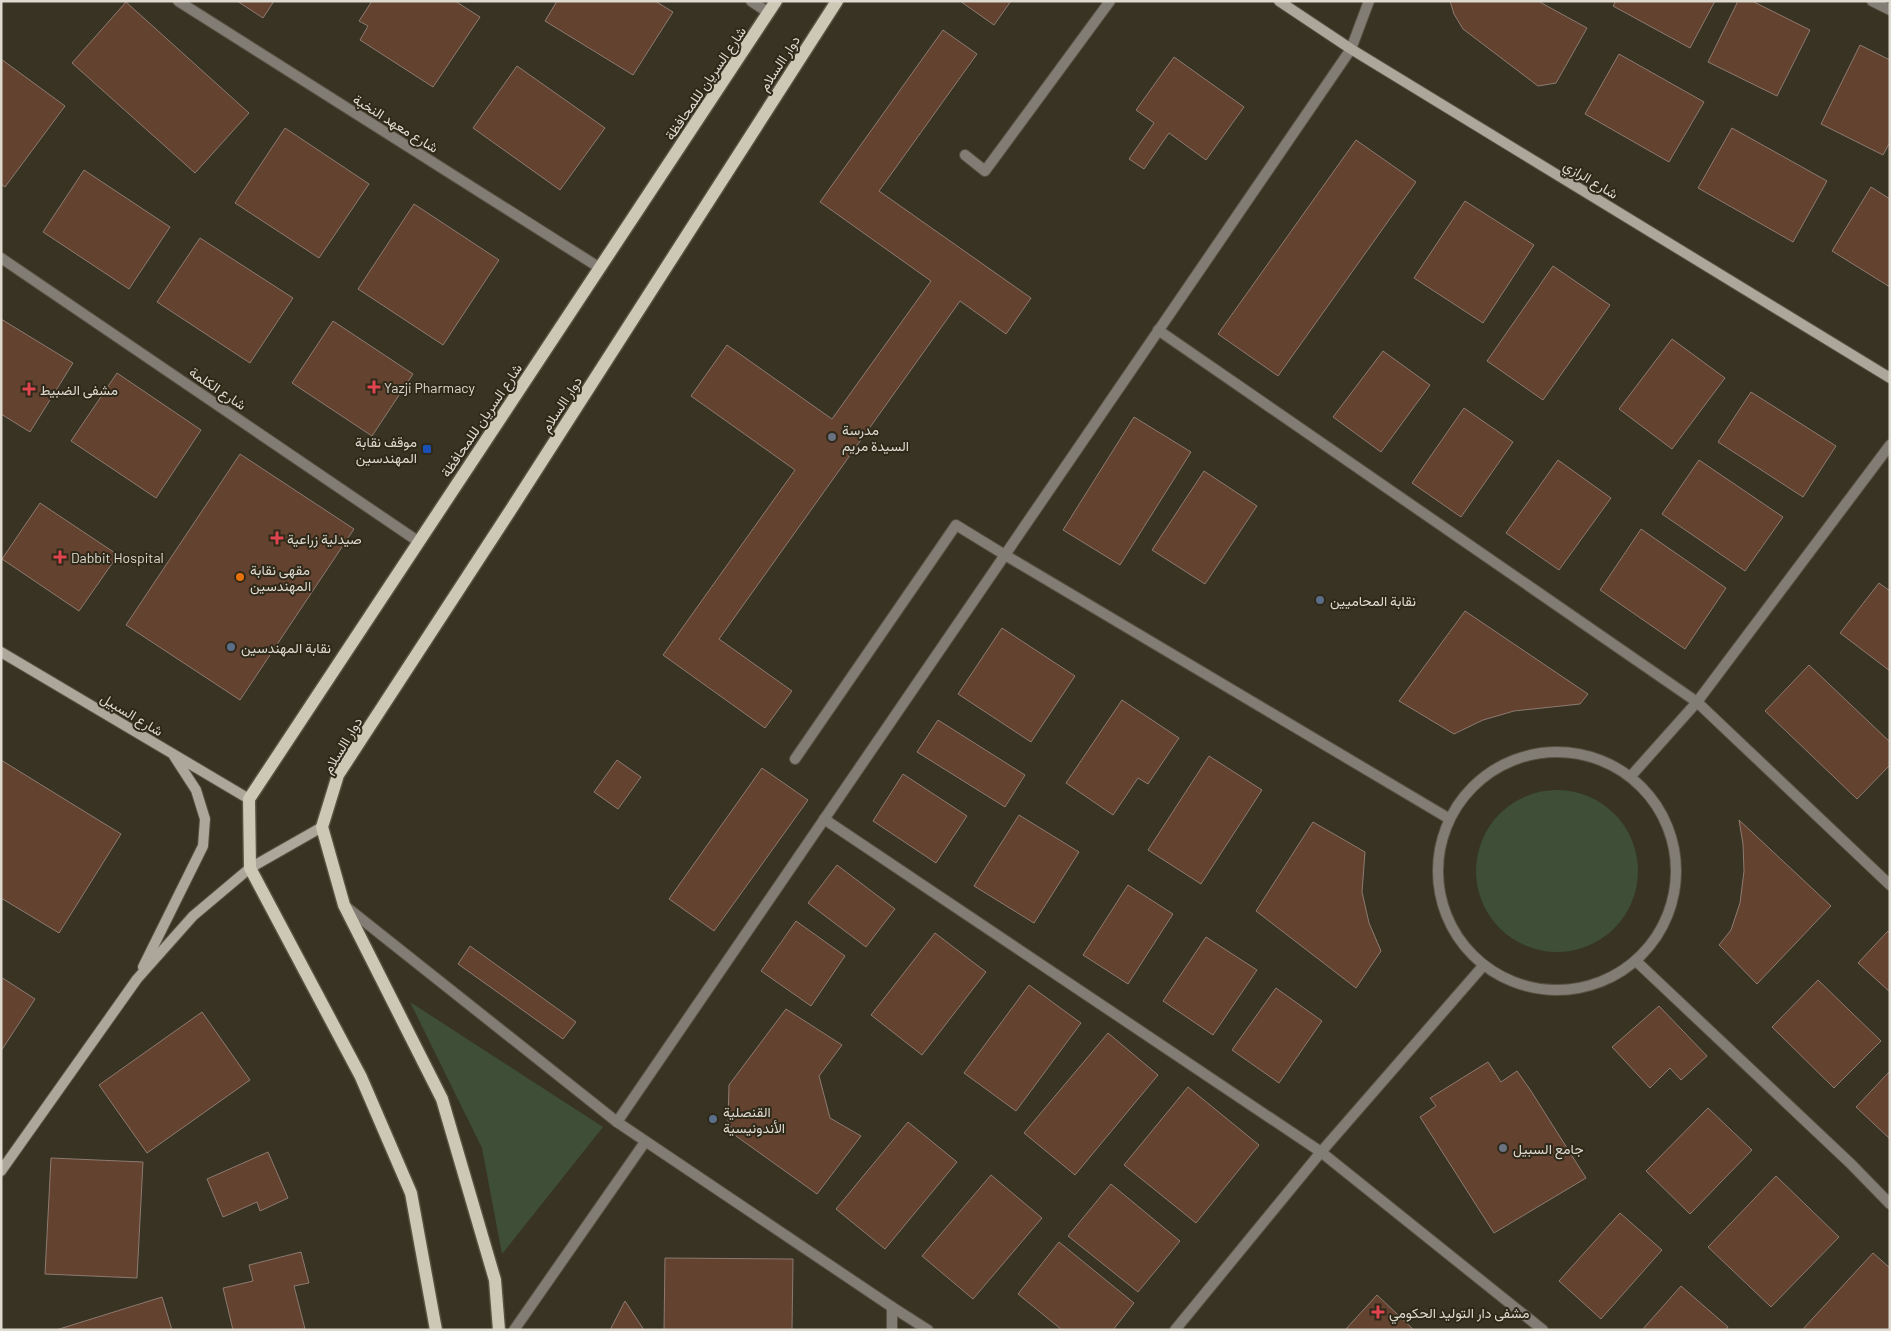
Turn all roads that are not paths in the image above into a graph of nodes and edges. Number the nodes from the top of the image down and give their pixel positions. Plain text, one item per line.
1 (178, 1) edge
2 (751, 1) edge
3 (776, 1) edge
4 (837, 1) edge
5 (1110, 1) edge
6 (1279, 1) edge
7 (1369, 1) edge
8 (1872, 1) edge
9 (1890, 10) edge
10 (769, 13) junction
11 (1351, 49) junction
12 (965, 155) dead end
13 (1, 258) edge
14 (600, 268) junction
15 (1158, 330) junction
16 (1890, 378) edge
17 (1890, 445) edge
18 (419, 542) junction
19 (1005, 555) junction
20 (1, 652) edge
21 (1697, 702) junction
22 (173, 754) junction
23 (795, 759) dead end
24 (1631, 776) junction
25 (249, 799) junction
26 (1448, 818) junction
27 (824, 819) junction
28 (322, 828) junction
29 (250, 868) junction
30 (1890, 885) edge
31 (344, 905) junction
32 (1636, 961) junction
33 (1483, 966) junction
34 (137, 979) junction
35 (617, 1122) junction
36 (645, 1142) junction
37 (1321, 1152) junction
38 (1, 1171) edge
39 (1890, 1204) edge
40 (892, 1307) junction
41 (435, 1330) edge
42 (499, 1330) edge
43 (514, 1330) edge
44 (892, 1330) edge
45 (928, 1330) edge
46 (1175, 1330) edge
47 (1543, 1330) edge

1 - 14 street, شارع معهد النخبة
2 - 10 street
3 - 10 main road, شارع السريان لللمحافظة
4 - 28 main road, دوار االسلام
5 - 12 street
6 - 11 street, شارع الرازي
7 - 11 street
8 - 9 street
10 - 14 main road, شارع السريان لللمحافظة
11 - 15 street
11 - 16 street, شارع الرازي
13 - 18 street, شارع الكلمة
14 - 18 main road, شارع السريان لللمحافظة
15 - 19 street
15 - 21 street
17 - 21 street
18 - 25 main road, شارع السريان لللمحافظة
19 - 23 street
19 - 26 street
19 - 27 street
20 - 22 street, شارع السبيل
21 - 24 street
21 - 30 street
22 - 25 street, شارع السبيل
22 - 34 street
24 - 26 street
24 - 32 street
25 - 29 main road
26 - 33 street
27 - 35 street
27 - 37 street
28 - 29 street
28 - 31 main road
29 - 34 street
29 - 41 main road
31 - 35 street
31 - 42 main road
32 - 33 street
32 - 39 street
33 - 37 street
34 - 38 street
35 - 36 street
36 - 40 street
36 - 43 street
37 - 46 street
37 - 47 street
40 - 44 street
40 - 45 street

